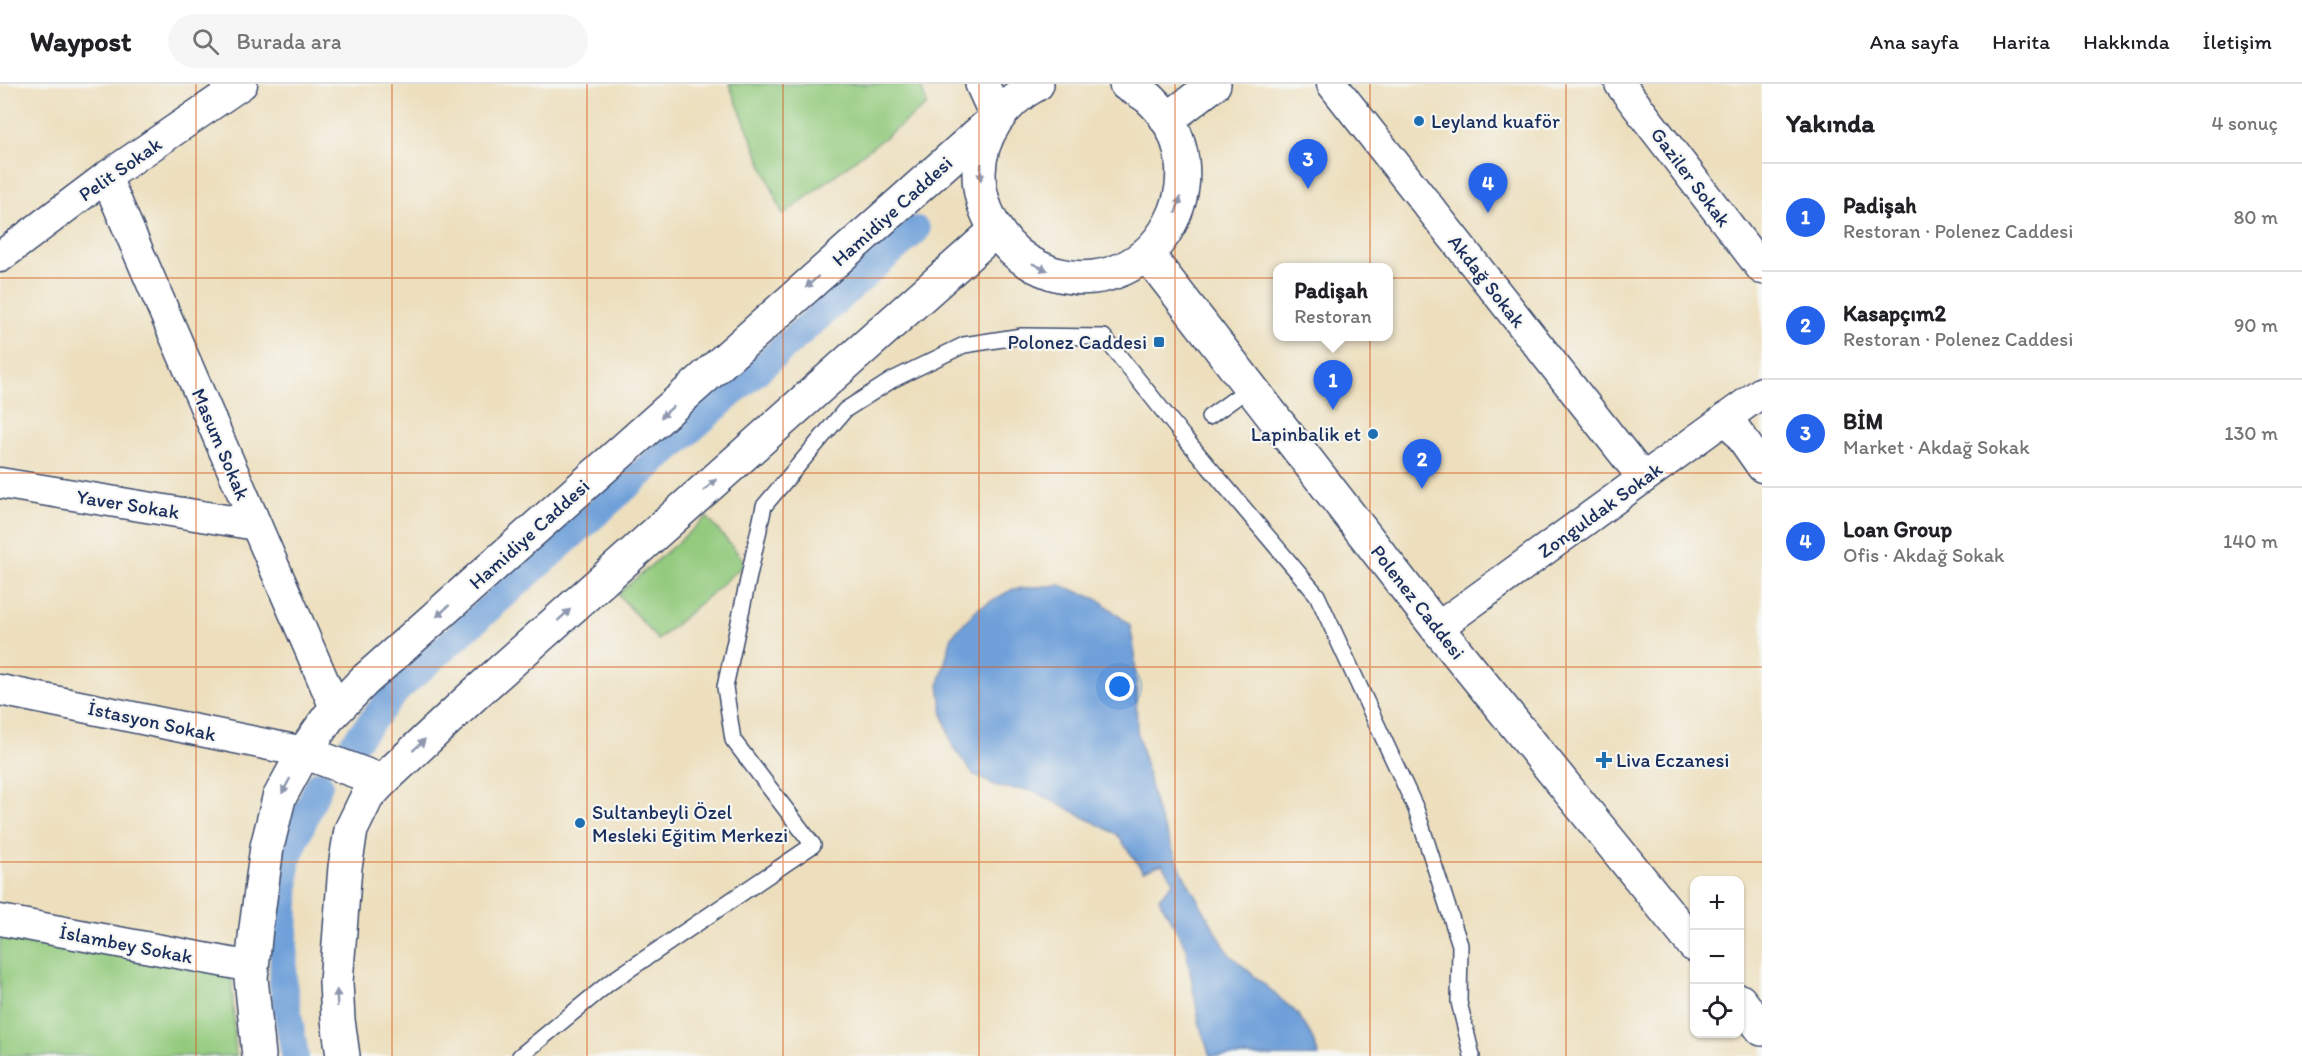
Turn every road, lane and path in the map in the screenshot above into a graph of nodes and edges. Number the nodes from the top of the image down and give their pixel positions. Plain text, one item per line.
1 (242, 84) edge
2 (982, 84) edge
3 (1037, 84) edge
4 (1126, 84) edge
5 (1214, 84) edge
6 (1332, 84) edge
7 (1620, 84) edge
8 (997, 117) junction
9 (1167, 120) junction
10 (106, 177) junction
11 (995, 231) junction
12 (1147, 254) junction
13 (0, 257) edge
14 (1762, 269) edge
15 (1251, 387) junction
16 (1762, 392) edge
17 (1209, 417) dead end
18 (1727, 417) junction
19 (1762, 467) edge
20 (1643, 478) junction
21 (0, 483) edge
22 (256, 525) junction
23 (1437, 628) junction
24 (0, 690) edge
25 (336, 710) junction
26 (304, 752) junction
27 (382, 781) junction
28 (0, 920) edge
29 (1690, 939) edge
30 (252, 967) junction
31 (1744, 1006) edge
32 (1762, 1029) edge
33 (260, 1056) edge
34 (343, 1056) edge
35 (520, 1056) edge
36 (1472, 1056) edge

1 - 10 street, Pelit Sokak
2 - 8 street
3 - 8 street
4 - 9 street
5 - 9 street
6 - 20 street, Akdağ Sokak
7 - 14 street, Gaziler Sokak
8 -> 11 street
8 -> 25 street, Hamidiye Caddesi
12 -> 9 street
10 - 13 street, Pelit Sokak
10 - 22 street, Masum Sokak
11 -> 12 street
27 -> 11 street
12 - 15 street, Polenez Caddesi
15 - 17 lane
15 - 23 street, Polenez Caddesi
16 - 18 street, Zonguldak Sokak
18 - 19 street
18 - 20 street, Zonguldak Sokak
20 - 23 street, Zonguldak Sokak
21 - 22 street, Yaver Sokak
22 - 25 street, Masum Sokak
23 - 29 street, Polenez Caddesi
24 - 26 street, İstasyon Sokak
25 - 26 street, Hamidiye Caddesi
26 - 27 street
26 -> 30 street, Hamidiye Caddesi
34 -> 27 street
28 - 30 street, İslambey Sokak
30 - 33 street, Hamidiye Caddesi
31 - 32 street
35 - 36 lane

